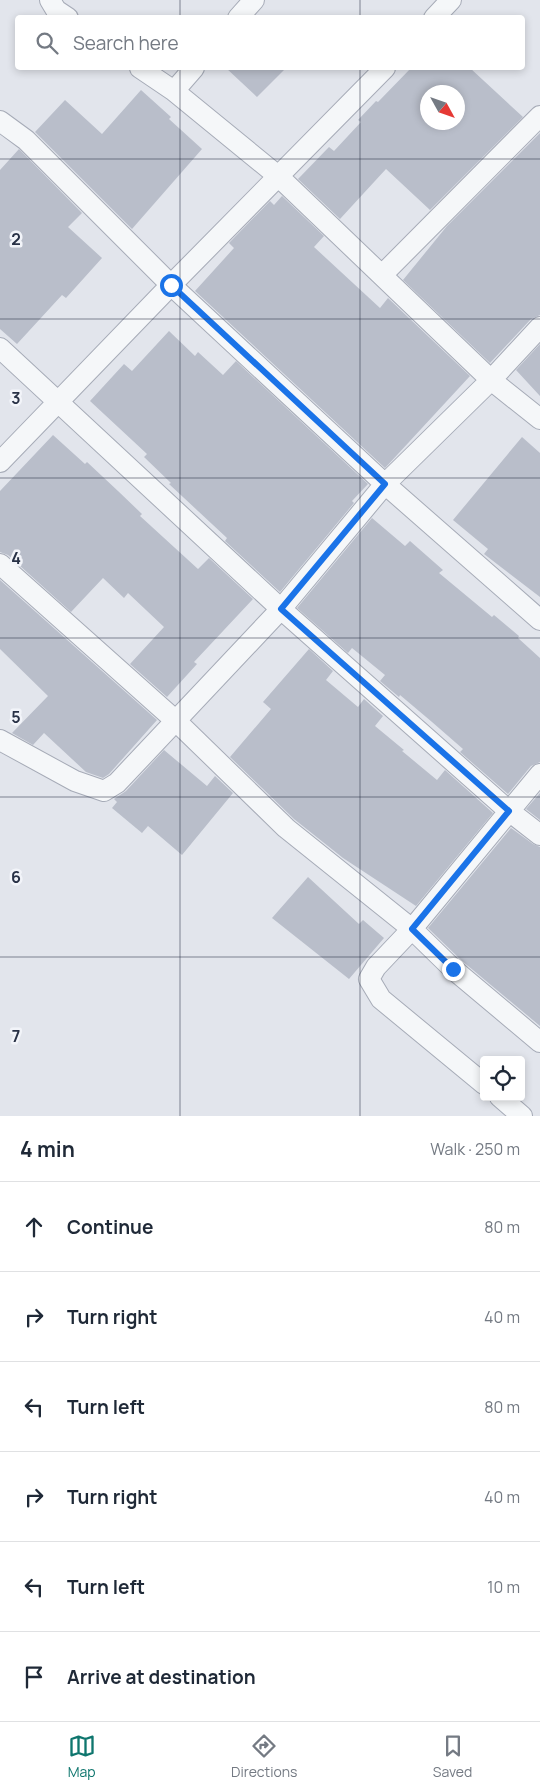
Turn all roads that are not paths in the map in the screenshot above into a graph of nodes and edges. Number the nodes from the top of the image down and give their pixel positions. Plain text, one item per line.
1 (254, 0) edge
2 (451, 0) edge
3 (241, 15) edge
4 (437, 15) edge
5 (143, 70) edge
6 (192, 70) edge
7 (383, 70) edge
8 (174, 91) junction
9 (540, 116) edge
10 (0, 121) edge
11 (278, 176) junction
12 (382, 275) junction
13 (171, 285) junction
14 (540, 328) edge
15 (0, 348) edge
16 (491, 380) junction
17 (58, 402) junction
18 (540, 419) edge
19 (0, 462) edge
20 (385, 484) junction
21 (0, 564) edge
22 (281, 609) junction
23 (540, 620) edge
24 (176, 721) junction
25 (0, 740) edge
26 (540, 774) edge
27 (509, 811) junction
28 (540, 835) edge
29 (412, 929) junction
30 (540, 1042) edge
31 (480, 1081) edge
32 (505, 1101) edge
33 (522, 1116) edge

1 - 3 street
2 - 4 street
5 - 8 street
6 - 8 street
7 - 11 street
8 - 11 street
9 - 12 street
10 - 13 street
11 - 12 street
11 - 13 street
12 - 16 street
13 - 17 street
13 - 20 street
14 - 16 street
15 - 17 street
16 - 18 street
16 - 20 street
17 - 19 street
17 - 22 street
20 - 22 street
20 - 23 street
21 - 24 street
22 - 24 street
22 - 27 street
24 - 25 street
24 - 29 street
26 - 27 street
27 - 28 street
27 - 29 street
29 - 30 street
29 - 31 street
32 - 33 street

